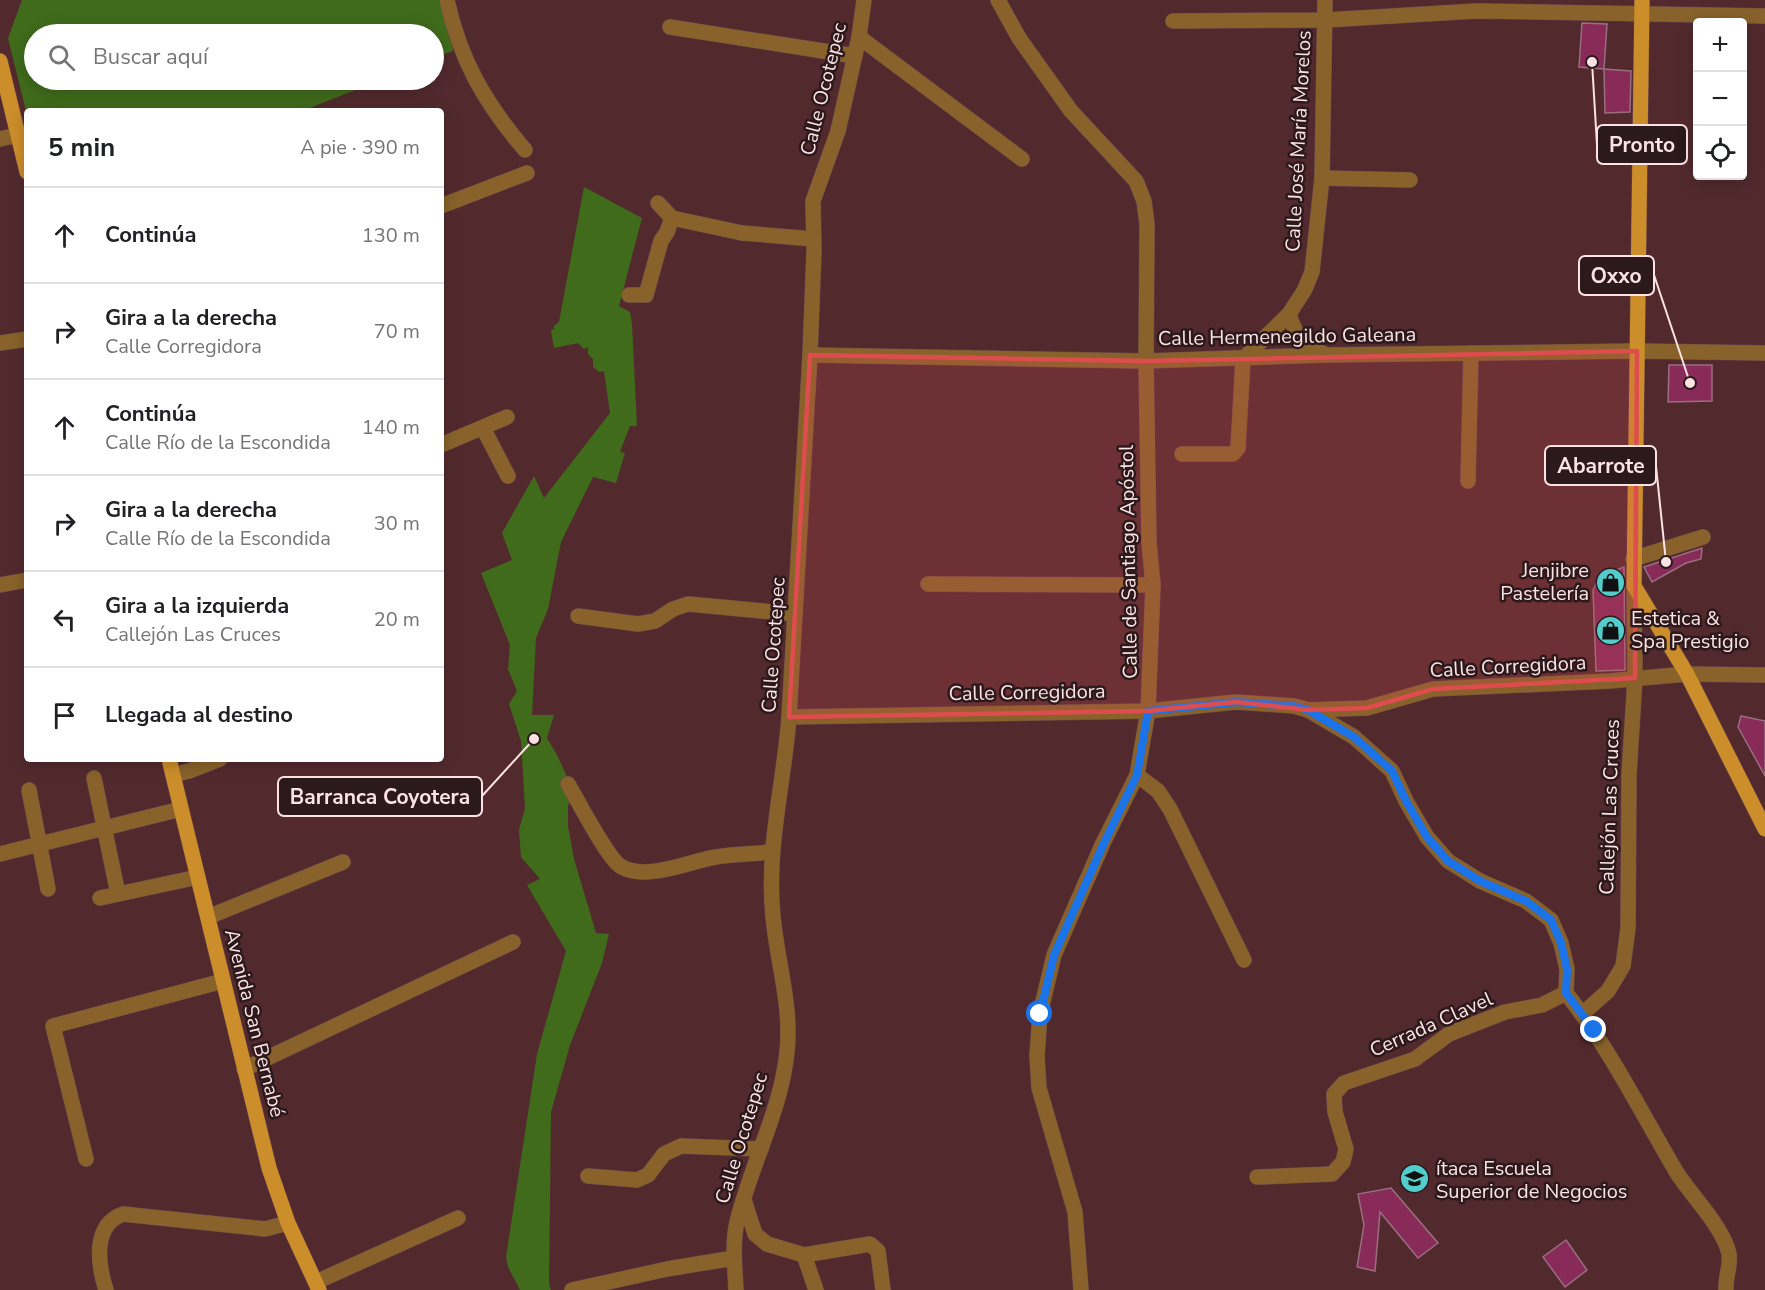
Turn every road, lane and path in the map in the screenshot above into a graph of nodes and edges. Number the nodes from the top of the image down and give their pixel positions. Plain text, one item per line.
1 (447, 0) edge
2 (864, 0) edge
3 (998, 0) edge
4 (1325, 0) edge
5 (1642, 6) edge
6 (1765, 16) edge
7 (1326, 20) junction
8 (1173, 21) dead end
9 (670, 27) dead end
10 (860, 37) junction
11 (855, 56) junction
12 (0, 61) edge
13 (2, 79) edge
14 (18, 135) junction
15 (0, 139) edge
16 (525, 150) dead end
17 (1022, 159) dead end
18 (24, 160) edge
19 (527, 173) dead end
20 (1322, 178) junction
21 (1410, 180) dead end
22 (658, 203) dead end
23 (444, 205) edge
24 (672, 218) junction
25 (814, 239) junction
26 (629, 295) dead end
27 (1289, 314) junction
28 (24, 339) edge
29 (0, 343) edge
30 (1637, 351) junction
31 (1471, 353) junction
32 (1765, 354) edge
33 (810, 355) junction
34 (1326, 355) junction
35 (1243, 359) junction
36 (1146, 361) junction
37 (507, 417) dead end
38 (483, 428) junction
39 (444, 444) edge
40 (1182, 454) dead end
41 (508, 476) dead end
42 (1468, 481) dead end
43 (1703, 537) dead end
44 (1633, 559) junction
45 (24, 581) edge
46 (928, 584) dead end
47 (0, 585) edge
48 (1153, 585) junction
49 (1634, 586) junction
50 (795, 614) junction
51 (578, 616) dead end
52 (1687, 674) junction
53 (1765, 675) edge
54 (1635, 678) junction
55 (1308, 710) junction
56 (1148, 711) junction
57 (789, 717) junction
58 (170, 762) edge
59 (212, 762) edge
60 (173, 775) junction
61 (1137, 775) junction
62 (94, 778) dead end
63 (567, 784) dead end
64 (29, 790) dead end
65 (182, 809) junction
66 (104, 828) junction
67 (1765, 829) edge
68 (39, 843) junction
69 (771, 852) junction
70 (0, 855) edge
71 (343, 862) dead end
72 (198, 877) junction
73 (48, 889) dead end
74 (118, 894) junction
75 (100, 898) dead end
76 (208, 917) junction
77 (513, 942) dead end
78 (1244, 960) dead end
79 (223, 981) junction
80 (1566, 993) junction
81 (1582, 1014) junction
82 (244, 1069) junction
83 (761, 1149) junction
84 (86, 1159) dead end
85 (588, 1176) dead end
86 (1257, 1177) dead end
87 (744, 1200) junction
88 (458, 1218) dead end
89 (288, 1222) junction
90 (804, 1255) junction
91 (734, 1258) junction
92 (318, 1286) edge
93 (106, 1290) edge
94 (575, 1290) edge
95 (736, 1290) edge
96 (816, 1290) edge
97 (883, 1290) edge
98 (1081, 1290) edge
99 (1726, 1290) edge

1 - 16 street
2 - 10 street, Calle Ocotepec
3 - 36 street, Calle de Santiago Apóstol
4 - 7 street, Calle José María Morelos
5 - 6 street
5 - 7 street
5 - 30 main road
7 - 8 street
7 - 20 street, Calle José María Morelos
9 - 11 street
10 - 11 street, Calle Ocotepec
10 - 17 street
11 - 25 street, Calle Ocotepec
12 - 13 main road
13 - 14 main road
14 - 15 street
14 - 18 main road
19 - 23 street
20 - 21 street
20 - 27 street, Calle José María Morelos
22 - 24 street
24 - 25 street
24 - 26 street
25 - 33 street, Calle Ocotepec
27 - 34 street
27 - 35 street, Calle José María Morelos
28 - 29 street
30 - 31 street, Calle Hermenegildo Galeana
30 - 32 street, Calle Hermenegildo Galeana
30 - 44 main road
31 - 34 street, Calle Hermenegildo Galeana
31 - 42 street
33 - 36 street, Calle Hermenegildo Galeana
33 - 50 street, Calle Ocotepec
34 - 35 street, Calle Hermenegildo Galeana
35 - 36 street, Calle Hermenegildo Galeana
35 - 40 street
36 - 48 street, Calle de Santiago Apóstol
37 - 38 street
38 - 39 street
38 - 41 street
43 - 44 street
44 - 49 main road
45 - 47 street
46 - 48 street
48 - 56 street, Calle de Santiago Apóstol
49 - 52 main road
49 - 54 street, Callejón Las Cruces
50 - 51 street
50 - 57 street, Calle Ocotepec
52 - 53 street, Calle Corregidora
52 - 54 street, Calle Corregidora
52 - 67 main road
54 - 55 street, Calle Corregidora
54 - 81 street, Callejón Las Cruces
55 - 56 street, Calle Corregidora
55 - 80 street
56 - 57 street, Calle Corregidora
56 - 61 street, Calle de Santiago Apóstol
57 - 69 street, Calle Ocotepec
58 - 60 main road, Avenida San Bernabé
59 - 60 street
60 - 65 main road, Avenida San Bernabé
61 - 78 street
61 - 98 street, Calle de Santiago Apóstol
62 - 66 street
63 - 69 street
64 - 68 street
65 - 66 street
65 - 72 main road, Avenida San Bernabé
66 - 68 street
66 - 74 street
68 - 70 street
68 - 73 street
69 - 83 street, Calle Ocotepec
71 - 76 street
72 - 74 street
72 - 76 main road, Avenida San Bernabé
74 - 75 street
76 - 79 main road, Avenida San Bernabé
77 - 82 street
79 - 82 main road, Avenida San Bernabé
79 - 84 street
80 - 81 street
80 - 86 street, Cerrada Clavel
81 - 99 street
82 - 89 main road, Avenida San Bernabé
83 - 85 street
83 - 87 street, Calle Ocotepec
87 - 90 street
87 - 91 street, Calle Ocotepec
88 - 92 street
89 - 92 main road, Avenida San Bernabé
89 - 93 street
90 - 96 street
90 - 97 street
91 - 94 street
91 - 95 street, Calle Ocotepec

